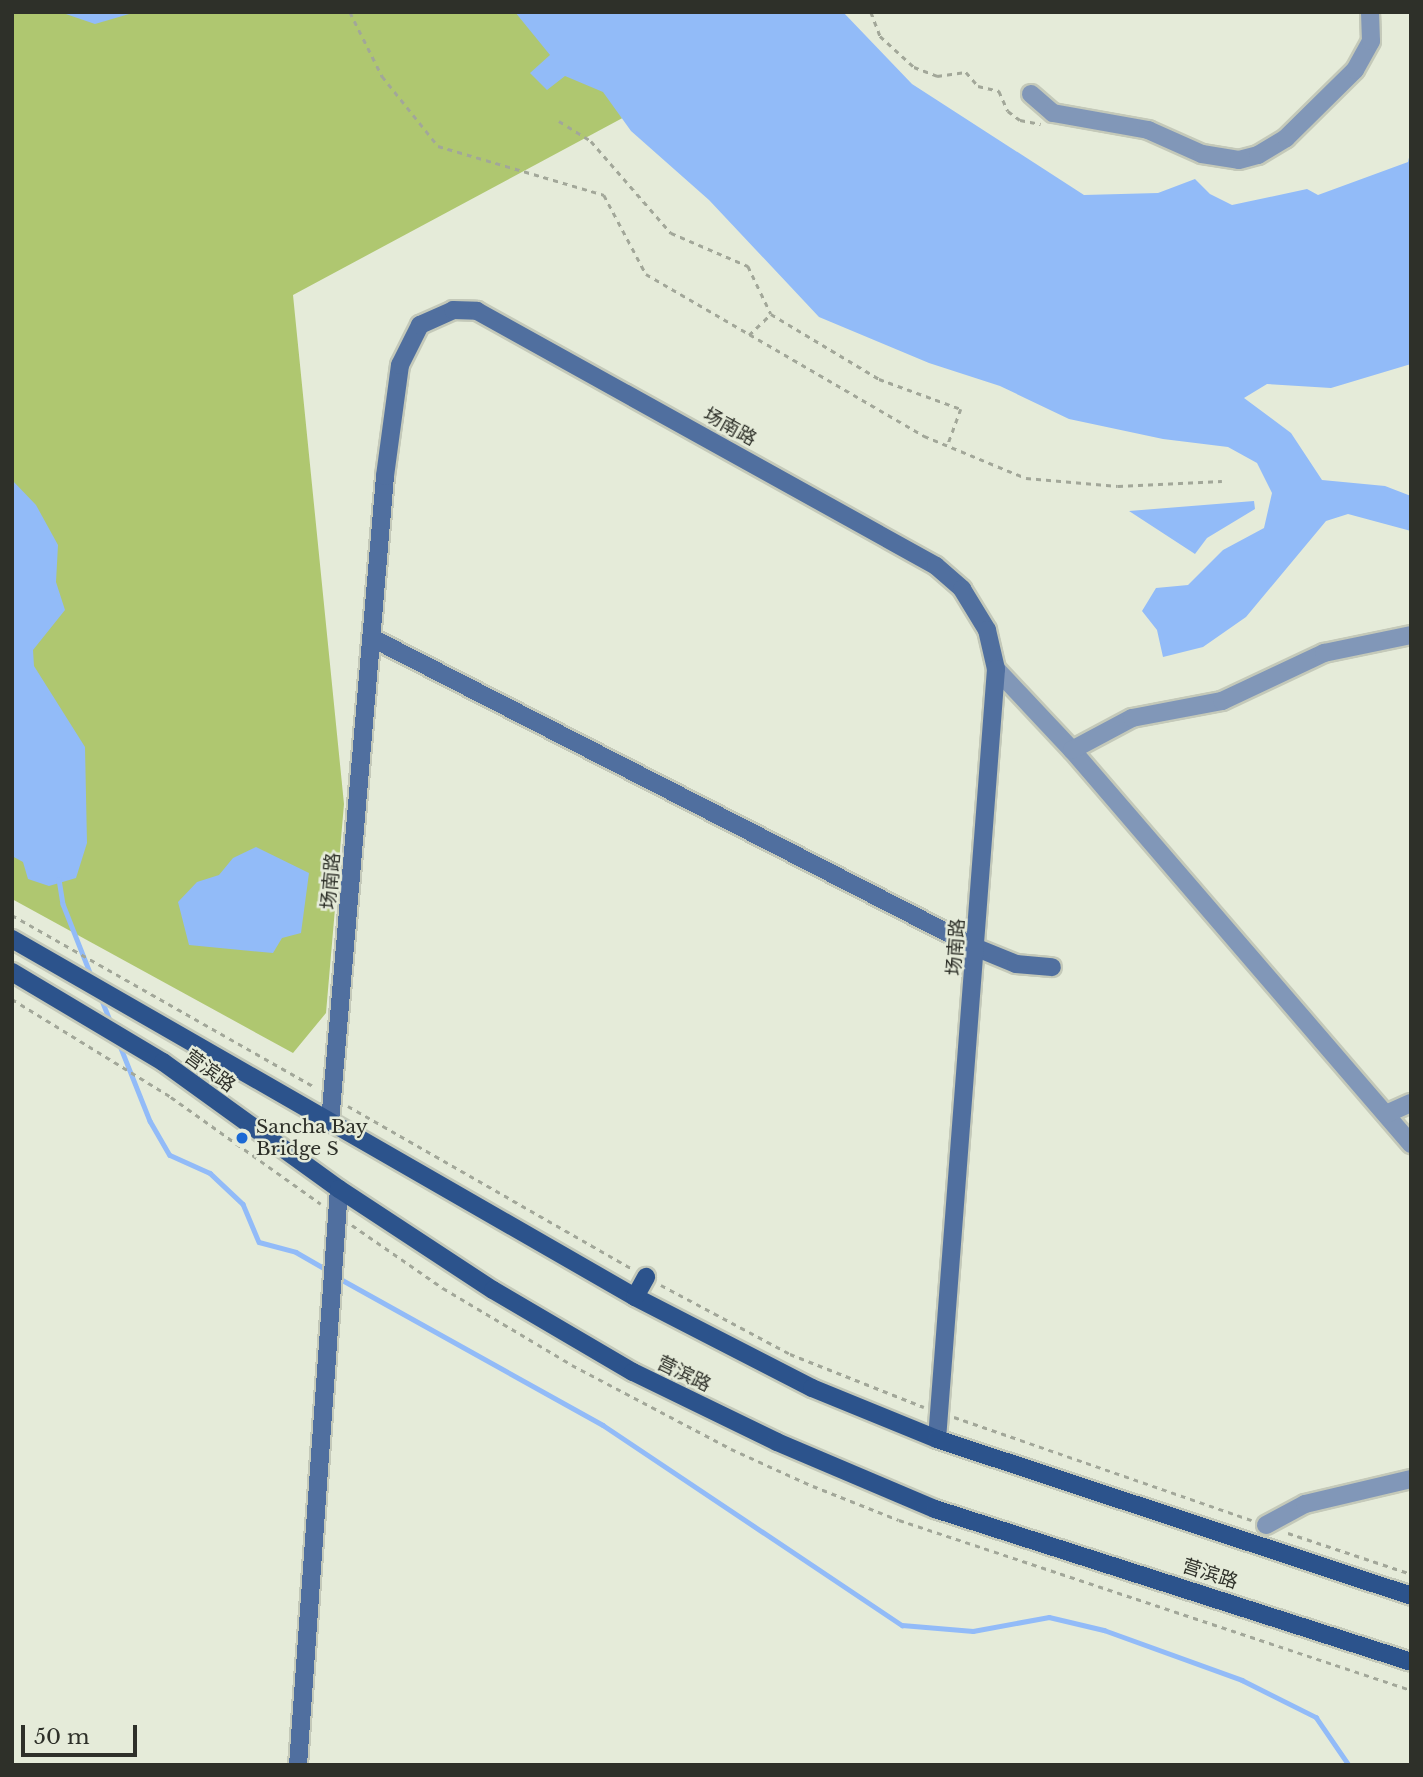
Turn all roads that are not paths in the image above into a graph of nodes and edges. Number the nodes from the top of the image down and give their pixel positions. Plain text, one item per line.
1 (1370, 12) edge
2 (1031, 94) dead end
3 (1411, 635) edge
4 (372, 638) junction
5 (996, 669) junction
6 (1072, 750) junction
7 (12, 939) edge
8 (977, 948) junction
9 (1052, 967) dead end
10 (12, 972) edge
11 (1411, 1103) edge
12 (1386, 1114) junction
13 (330, 1122) junction
14 (1411, 1144) edge
15 (339, 1189) junction
16 (646, 1277) road end
17 (635, 1297) junction
18 (937, 1439) junction
19 (1411, 1479) edge
20 (1266, 1525) road end
21 (1411, 1596) edge
22 (1411, 1662) edge
23 (298, 1765) edge

1 - 2 street
3 - 6 street
4 - 5 street, 场南路
4 - 8 street
4 - 13 street, 场南路
5 - 6 street
5 - 8 street, 场南路
6 - 12 street
7 - 13 main road, 营滨路
8 - 9 street
8 - 18 street, 场南路
10 - 15 main road, 营滨路
11 - 12 street
12 - 14 street
13 - 17 main road, 营滨路
15 - 22 main road, 营滨路
15 - 23 street
16 - 17 main road
17 - 18 main road, 营滨路
18 - 21 main road, 营滨路
19 - 20 street

